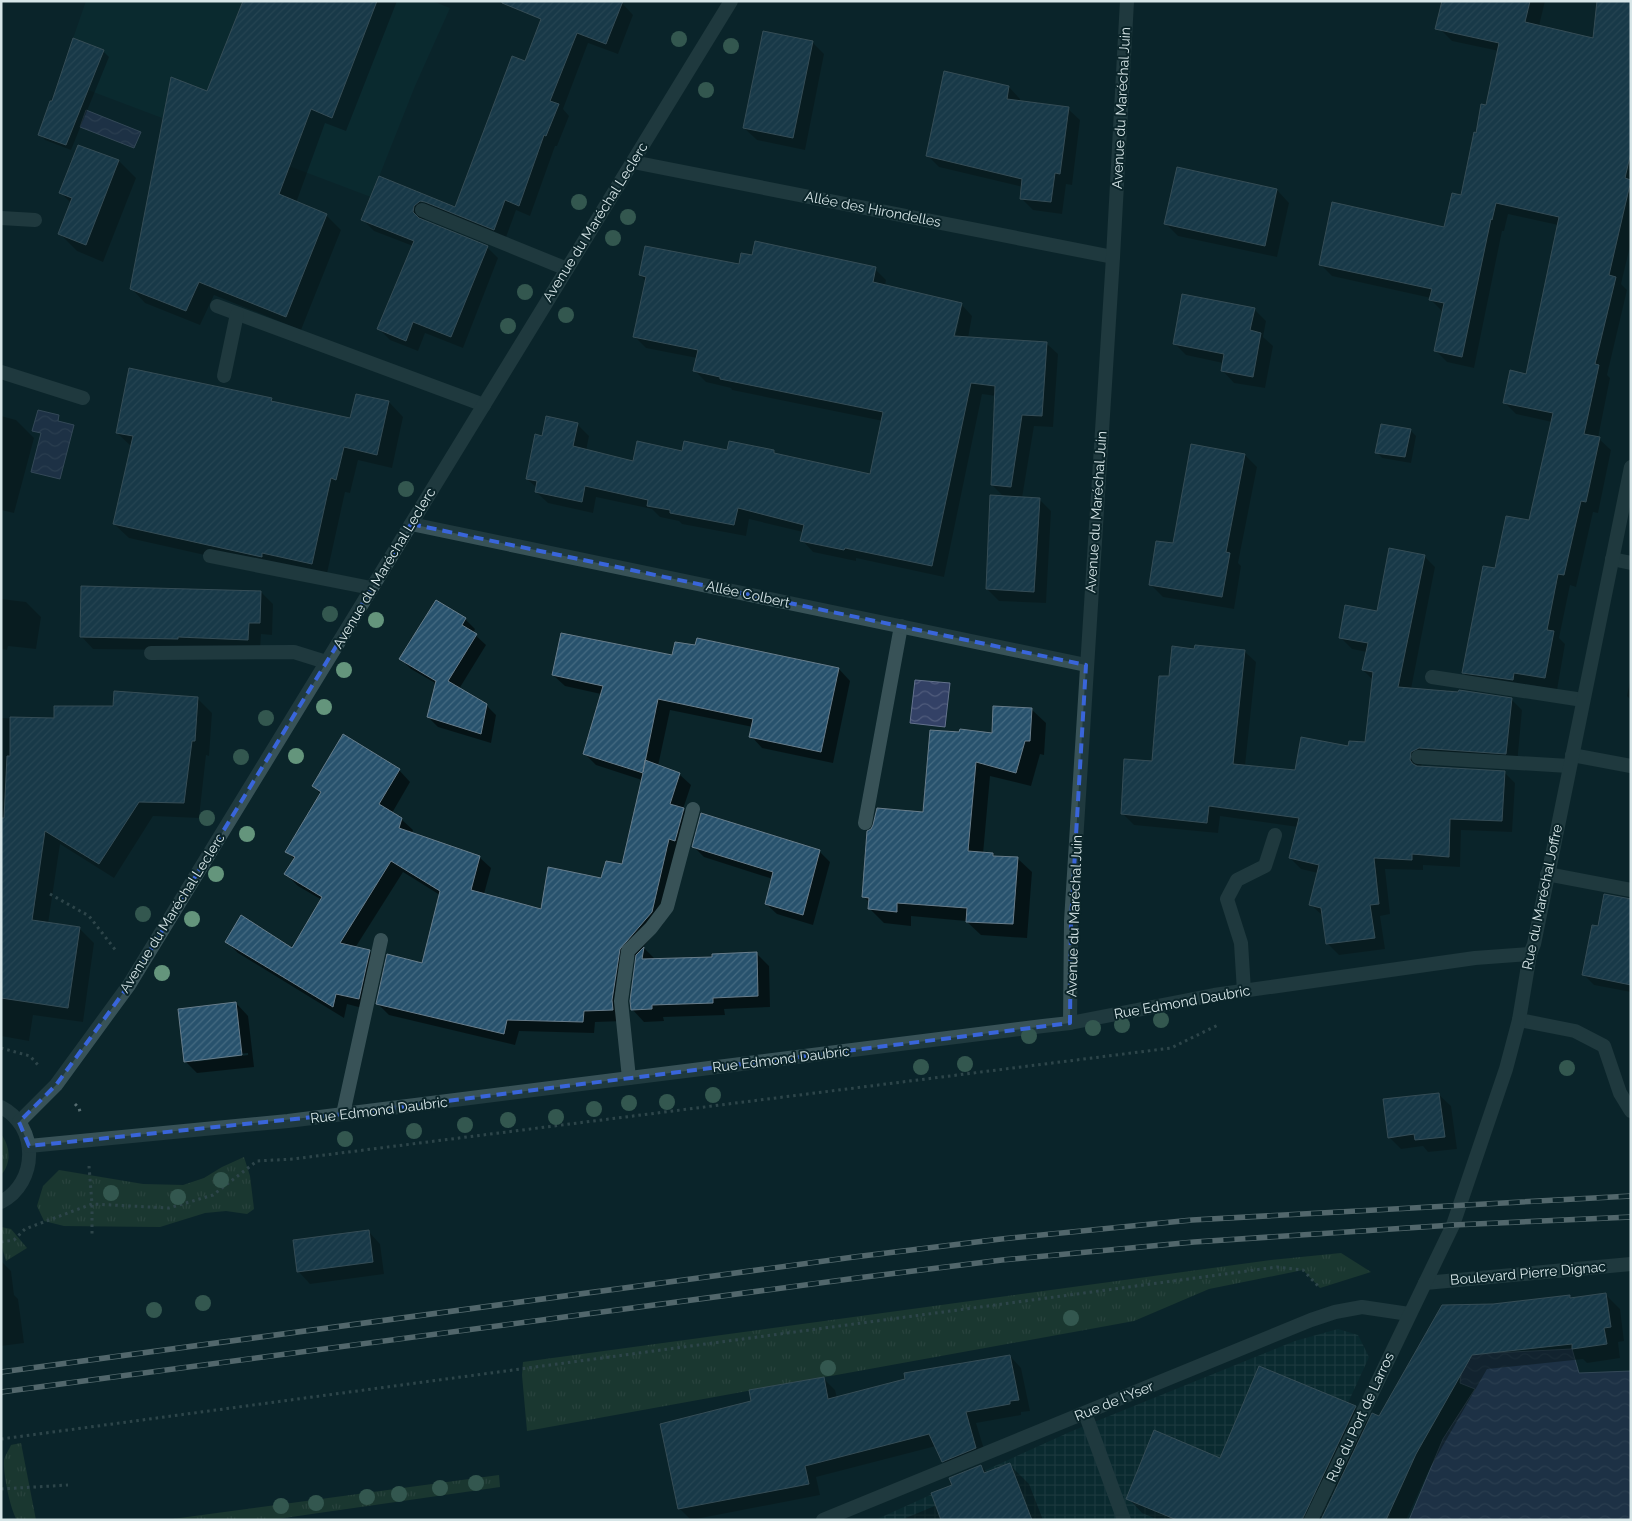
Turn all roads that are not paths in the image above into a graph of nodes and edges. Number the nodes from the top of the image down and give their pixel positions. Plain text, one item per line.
1 (731, 1) edge
2 (1127, 1) edge
3 (632, 162) junction
4 (422, 210) dead end
5 (1, 218) edge
6 (35, 220) dead end
7 (1113, 257) junction
8 (567, 269) junction
9 (216, 306) dead end
10 (237, 314) junction
11 (1, 372) edge
12 (224, 376) dead end
13 (83, 398) dead end
14 (484, 405) junction
15 (1631, 467) edge
16 (411, 524) junction
17 (210, 556) dead end
18 (1612, 559) junction
19 (1631, 563) edge
20 (371, 588) junction
21 (901, 626) junction
22 (151, 653) dead end
23 (326, 662) junction
24 (1086, 665) junction
25 (1432, 677) dead end
26 (1583, 700) junction
27 (1418, 757) dead end
28 (1571, 761) junction
29 (1631, 766) edge
30 (693, 809) dead end
31 (865, 823) dead end
32 (1275, 835) dead end
33 (1548, 874) junction
34 (1631, 890) edge
35 (380, 940) dead end
36 (1530, 954) junction
37 (1244, 991) junction
38 (1519, 1020) junction
39 (1070, 1023) junction
40 (628, 1078) junction
41 (1, 1108) edge
42 (1631, 1111) edge
43 (343, 1114) junction
44 (19, 1122) junction
45 (29, 1146) junction
46 (1, 1202) edge
47 (1631, 1264) edge
48 (1425, 1283) junction
49 (1409, 1314) junction
50 (1085, 1413) junction
51 (823, 1520) edge
52 (1124, 1520) edge
53 (1311, 1520) edge

1 - 3 street, Avenue du Maréchal Leclerc
2 - 7 street, Avenue du Maréchal Juin
3 - 7 street, Allée des Hirondelles
3 - 8 street, Avenue du Maréchal Leclerc
4 - 8 street
5 - 6 street
7 - 24 street, Avenue du Maréchal Juin
8 - 14 street, Avenue du Maréchal Leclerc
9 - 10 street
10 - 12 street
10 - 14 street
11 - 13 street
14 - 16 street, Avenue du Maréchal Leclerc
15 - 18 street, Rue du Maréchal Joffre
16 - 20 street, Avenue du Maréchal Leclerc
16 - 21 street, Allée Colbert
17 - 20 street
18 - 19 street
18 - 26 street, Rue du Maréchal Joffre
20 - 23 street, Avenue du Maréchal Leclerc
21 - 24 street, Allée Colbert
21 - 31 street
22 - 23 street
23 - 44 street, Avenue du Maréchal Leclerc
24 - 39 street, Avenue du Maréchal Juin
25 - 26 street
26 - 28 street, Rue du Maréchal Joffre
27 - 28 street
28 - 29 street
28 - 33 street, Rue du Maréchal Joffre
30 - 40 street
32 - 37 street
33 - 34 street
33 - 36 street, Rue du Maréchal Joffre
35 - 43 street
36 - 37 street, Rue Edmond Daubric
36 - 38 street, Rue du Maréchal Joffre
37 - 39 street, Rue Edmond Daubric
38 - 42 street
38 - 48 street, Rue du Maréchal Joffre
39 - 40 street, Rue Edmond Daubric
40 - 43 street, Rue Edmond Daubric
41 - 44 street
43 - 45 street, Rue Edmond Daubric
44 - 45 street
45 - 46 street
47 - 48 street, Boulevard Pierre Dignac
48 - 49 street, Rue du Maréchal Joffre
49 - 50 street, Rue de l'Yser
49 - 53 street, Rue du Port de Larros
50 - 51 street, Rue de l'Yser
50 - 52 street

